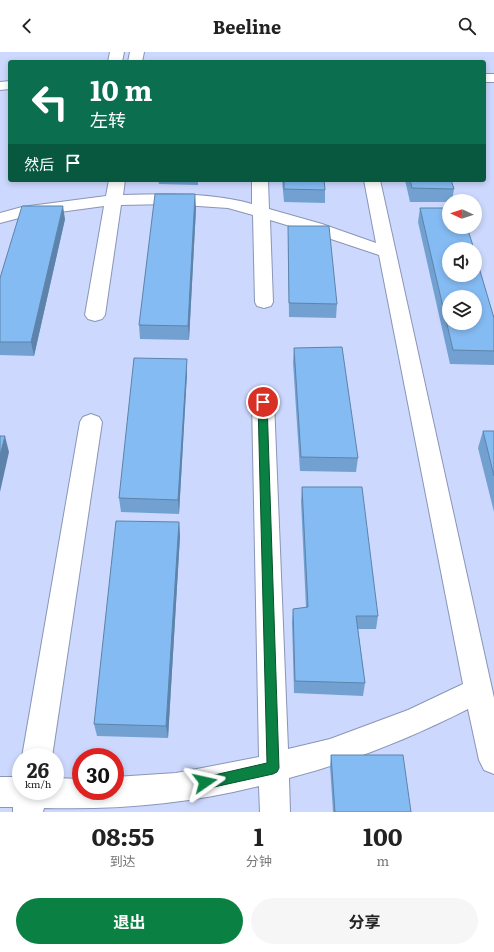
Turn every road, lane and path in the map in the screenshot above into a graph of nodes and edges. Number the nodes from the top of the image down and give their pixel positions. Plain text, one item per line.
1 (117, 182) edge
2 (260, 182) edge
3 (372, 182) edge
4 (114, 201) junction
5 (261, 212) junction
6 (0, 218) edge
7 (386, 252) junction
8 (264, 302) dead end
9 (95, 315) dead end
10 (263, 402) dead end
11 (91, 422) dead end
12 (478, 690) junction
13 (38, 748) edge
14 (494, 760) edge
15 (273, 768) junction
16 (0, 792) edge
17 (12, 794) edge
18 (64, 795) edge
19 (275, 812) edge

1 - 4 street
2 - 5 street
3 - 7 street
4 - 5 street
4 - 6 street
4 - 9 street
5 - 7 street
5 - 8 street
7 - 12 street
10 - 15 street
11 - 13 street
12 - 14 street
12 - 15 street
15 - 18 street
15 - 19 street
16 - 17 street

